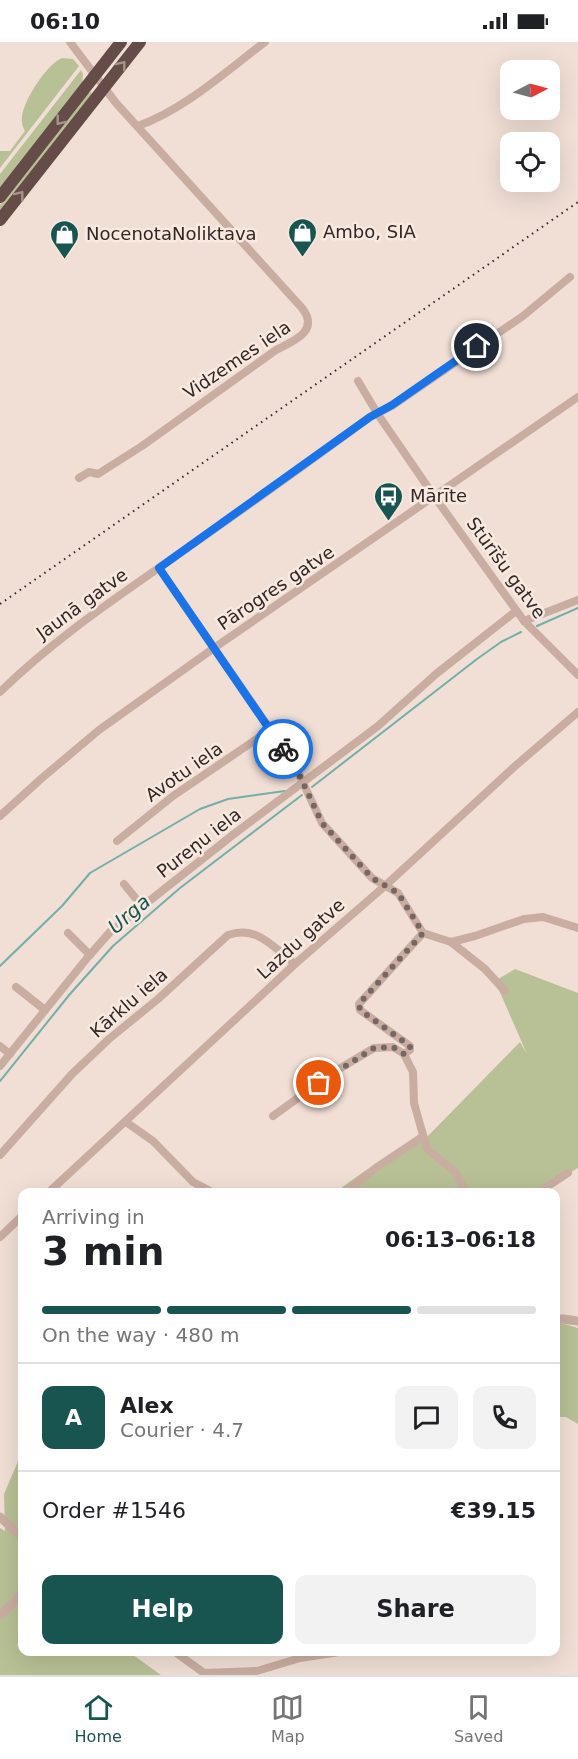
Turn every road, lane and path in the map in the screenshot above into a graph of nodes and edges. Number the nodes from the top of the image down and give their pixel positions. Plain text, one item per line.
1 (70, 42) edge
2 (122, 42) edge
3 (140, 42) edge
4 (265, 42) edge
5 (96, 75) junction
6 (105, 88) junction
7 (138, 126) junction
8 (0, 197) edge
9 (0, 220) edge
10 (570, 277) dead end
11 (358, 381) dead end
12 (578, 397) edge
13 (377, 413) junction
14 (79, 478) dead end
15 (434, 496) junction
16 (159, 568) junction
17 (578, 600) edge
18 (516, 611) junction
19 (524, 621) junction
20 (214, 648) junction
21 (578, 675) edge
22 (0, 692) edge
23 (578, 712) edge
24 (270, 730) junction
25 (304, 785) junction
26 (0, 816) edge
27 (117, 841) dead end
28 (124, 884) dead end
29 (386, 885) junction
30 (142, 906) junction
31 (578, 928) edge
32 (68, 933) dead end
33 (423, 933) junction
34 (451, 942) junction
35 (90, 955) junction
36 (295, 964) junction
37 (16, 987) dead end
38 (505, 991) dead end
39 (45, 1010) junction
40 (0, 1046) edge
41 (9, 1054) junction
42 (404, 1054) junction
43 (0, 1066) edge
44 (273, 1116) dead end
45 (126, 1122) junction
46 (423, 1137) junction
47 (0, 1155) edge
48 (568, 1173) dead end
49 (53, 1188) edge
50 (204, 1188) edge
51 (351, 1188) edge
52 (464, 1188) edge
53 (545, 1188) edge
54 (18, 1220) edge
55 (0, 1237) edge
56 (560, 1318) edge
57 (578, 1321) edge
58 (0, 1517) edge
59 (18, 1533) edge
60 (18, 1598) edge
61 (0, 1615) edge
62 (180, 1656) edge
63 (313, 1656) edge

1 - 5 street, Vidzemes iela
2 - 5 highway
6 -> 3 highway
4 - 7 street
5 - 6 street, Vidzemes iela
5 -> 8 highway
6 - 7 street, Vidzemes iela
9 -> 6 highway
7 - 14 street, Vidzemes iela
10 - 13 street, Jaunā gatve
11 - 13 street, Stūrīšu gatve
12 - 15 street, Pārogres gatve
13 - 15 street, Stūrīšu gatve
13 - 16 street, Jaunā gatve
15 - 18 street, Stūrīšu gatve
15 - 20 street, Pārogres gatve
16 - 20 street
16 - 22 street, Jaunā gatve
17 - 19 street
18 - 19 street, Stūrīšu gatve
18 - 25 street, Pureņu iela
19 - 21 street, Stūrīšu gatve
20 - 24 street
20 - 26 street, Pārogres gatve
23 - 29 street, Lazdu gatve
24 - 25 street
24 - 27 street, Avotu iela
25 - 29 street
25 - 30 street, Pureņu iela
28 - 30 street
29 - 33 street
29 - 36 street, Lazdu gatve
30 - 35 street, Pureņu iela
31 - 34 street
32 - 35 street
33 - 34 street
33 - 42 street
34 - 38 street
35 - 39 street, Pureņu iela
36 - 45 street, Lazdu gatve
36 - 47 street, Kārklu iela
37 - 39 street
39 - 41 street, Pureņu iela
40 - 41 street
41 - 43 street, Pureņu iela
42 - 44 street
42 - 46 street
45 - 49 street, Lazdu gatve
45 - 50 street
46 - 51 street
46 - 52 street
48 - 53 street
54 - 55 street
56 - 57 street
58 - 59 street
60 - 61 street
62 - 63 street

